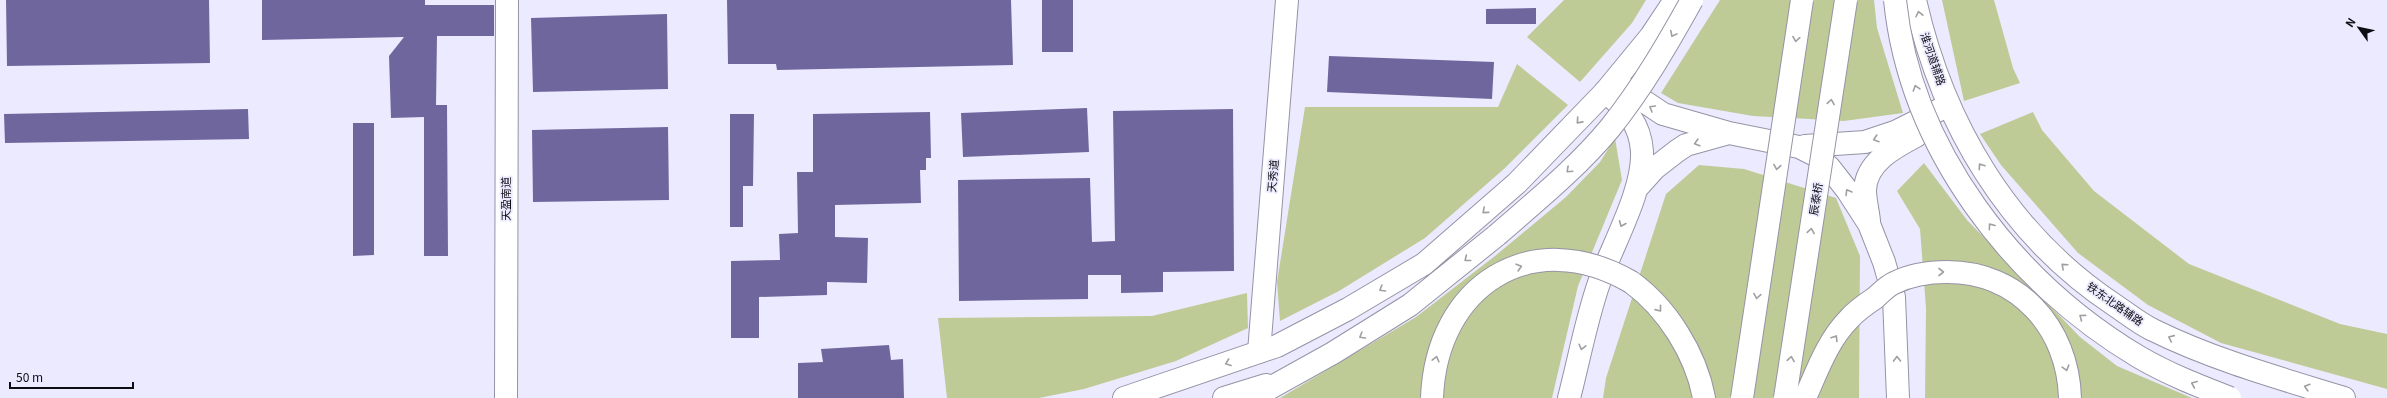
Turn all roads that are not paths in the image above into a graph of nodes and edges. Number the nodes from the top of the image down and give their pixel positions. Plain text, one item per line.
1 (507, 0) edge
2 (1287, 0) edge
3 (1675, 0) edge
4 (1692, 0) edge
5 (1802, 0) edge
6 (1846, 0) edge
7 (1895, 0) edge
8 (1915, 0) edge
9 (1610, 87) junction
10 (1952, 111) junction
11 (1729, 133) junction
12 (1799, 147) junction
13 (1637, 188) junction
14 (1869, 224) junction
15 (1259, 352) junction
16 (1286, 378) junction
17 (506, 398) edge
18 (1124, 398) edge
19 (1224, 398) edge
20 (1252, 398) edge
21 (1432, 398) edge
22 (1570, 398) edge
23 (1704, 398) edge
24 (1742, 398) edge
25 (1786, 398) edge
26 (1805, 398) edge
27 (1898, 398) edge
28 (2070, 398) edge
29 (2230, 398) edge
30 (2344, 398) edge

1 - 17 main road, 天盈南道
2 - 15 main road, 天秀道
3 - 9 main road
4 -> 16 main road, bridge
5 -> 24 main road, bridge
25 -> 6 main road, 辰泰桥, bridge
29 -> 7 main road, bridge
10 -> 8 main road, 淮河道辅路
11 -> 9 main road
9 - 13 main road
9 -> 15 main road
10 -> 12 main road
10 - 14 main road
30 -> 10 main road, 铁东北路辅路
11 - 12 main road
11 -> 13 main road
14 -> 12 main road
13 -> 22 main road
27 -> 14 main road
15 -> 18 main road
16 - 19 main road
16 - 20 main road
21 -> 23 main road, bridge
26 -> 28 main road, bridge

